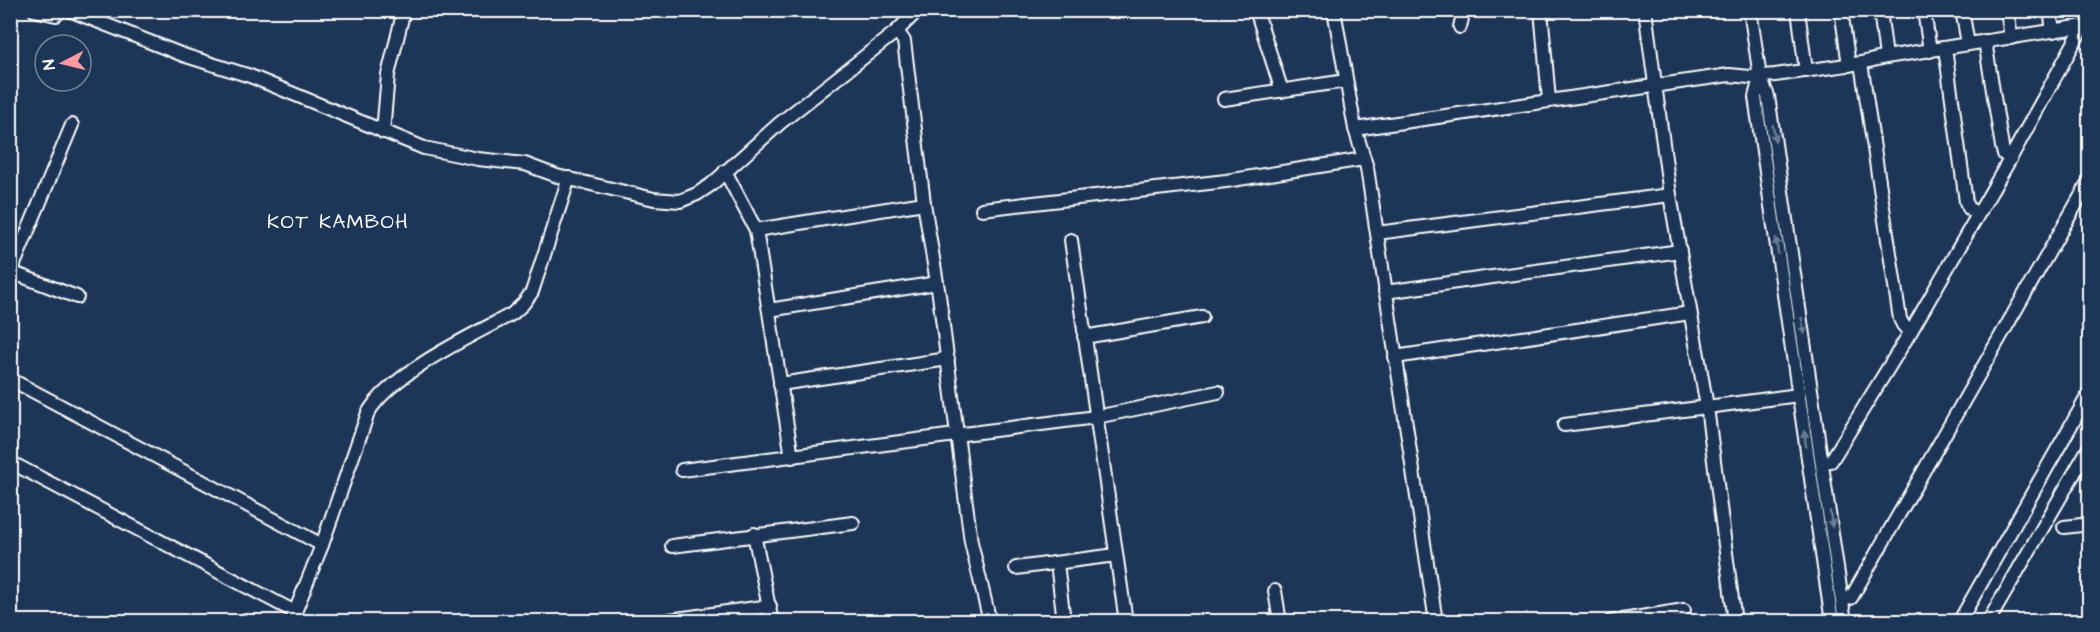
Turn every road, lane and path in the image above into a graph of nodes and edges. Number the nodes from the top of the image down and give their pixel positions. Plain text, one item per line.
1 (33, 10) edge
2 (61, 10) edge
3 (69, 10) edge
4 (404, 10) edge
5 (918, 10) edge
6 (1256, 10) edge
7 (1334, 10) edge
8 (1464, 10) edge
9 (1541, 10) edge
10 (1645, 10) edge
11 (1750, 10) edge
12 (1798, 10) edge
13 (1841, 10) edge
14 (1880, 10) edge
15 (1924, 10) edge
16 (1962, 10) edge
17 (2007, 10) edge
18 (2050, 10) edge
19 (2087, 22) edge
20 (1460, 27) dead end
21 (897, 31) junction
22 (2053, 31) junction
23 (2011, 38) junction
24 (1985, 41) junction
25 (1968, 44) junction
26 (1945, 48) junction
27 (1930, 51) junction
28 (1886, 57) junction
29 (1855, 64) junction
30 (1806, 71) junction
31 (1760, 77) junction
32 (1346, 81) junction
33 (1656, 86) junction
34 (1282, 91) junction
35 (1224, 99) dead end
36 (1549, 100) junction
37 (72, 125) dead end
38 (1355, 129) junction
39 (383, 132) junction
40 (1364, 159) junction
41 (2010, 159) junction
42 (725, 171) junction
43 (569, 178) junction
44 (2090, 180) edge
45 (1670, 195) junction
46 (924, 203) junction
47 (982, 209) dead end
48 (1977, 214) junction
49 (756, 230) junction
50 (1377, 233) junction
51 (1071, 240) dead end
52 (1680, 251) junction
53 (11, 273) edge
54 (938, 283) junction
55 (1386, 292) junction
56 (77, 297) dead end
57 (769, 310) junction
58 (1690, 313) junction
59 (1202, 317) dead end
60 (1911, 331) junction
61 (1084, 337) junction
62 (1395, 357) junction
63 (948, 359) junction
64 (10, 379) edge
65 (780, 384) junction
66 (1218, 392) dead end
67 (2090, 392) edge
68 (1799, 396) junction
69 (1707, 407) junction
70 (1096, 417) junction
71 (1564, 425) dead end
72 (957, 434) junction
73 (2090, 446) edge
74 (792, 457) junction
75 (10, 462) edge
76 (1823, 462) junction
77 (682, 470) dead end
78 (853, 523) dead end
79 (2090, 524) edge
80 (2064, 527) dead end
81 (754, 534) junction
82 (322, 545) junction
83 (672, 546) dead end
84 (1116, 555) junction
85 (1057, 563) junction
86 (1016, 568) dead end
87 (1275, 591) dead end
88 (1842, 600) junction
89 (770, 606) junction
90 (1684, 610) dead end
91 (293, 616) edge
92 (655, 621) edge
93 (772, 621) edge
94 (990, 621) edge
95 (1064, 621) edge
96 (1126, 621) edge
97 (1280, 621) edge
98 (1436, 621) edge
99 (1610, 621) edge
100 (1735, 621) edge
101 (1832, 621) edge
102 (1845, 621) edge
103 (1959, 621) edge
104 (1988, 621) edge

1 - 2 street
3 - 39 street
4 - 39 street
5 - 21 street
6 - 34 street
7 - 32 street
8 - 20 street
9 - 36 street
10 - 33 street
11 - 31 street
12 - 30 street
13 - 29 street
14 - 28 street
15 - 27 street
16 - 25 street
17 - 23 street
18 - 22 street
19 - 22 street
19 - 41 street
21 - 42 street
21 - 46 street
22 - 23 street
23 - 24 street
24 - 25 street
24 - 41 street
25 - 26 street
26 - 27 street
26 - 48 street
27 - 28 street
28 - 29 street
29 - 30 street
29 - 60 street
30 - 31 street
31 - 33 street
68 -> 31 street
31 -> 76 street
32 - 34 street
32 - 38 street
33 - 36 street
33 - 45 street
34 - 35 street
36 - 38 street
37 - 53 street
38 - 40 street
39 - 43 street
40 - 47 street
40 - 50 street
41 - 48 street
42 - 43 street
42 - 49 street
43 - 82 street
44 - 88 street
45 - 50 street
45 - 52 street
46 - 49 street
46 - 54 street
48 - 60 street
49 - 57 street
50 - 55 street
51 - 61 street
52 - 55 street
52 - 58 street
53 - 56 street
54 - 57 street
54 - 63 street
55 - 62 street
57 - 65 street
58 - 62 street
58 - 69 street
59 - 61 street
60 - 76 street
61 - 70 street
62 - 98 street
63 - 65 street
63 - 72 street
64 - 82 street
65 - 74 street
66 - 70 street
67 - 103 street
68 - 69 street
101 -> 68 street
69 - 71 street
69 - 100 street
70 - 72 street
70 - 84 street
72 - 74 street
72 - 94 street
73 - 104 street
74 - 77 street
75 - 91 street
76 -> 88 street
78 - 81 street
79 - 80 street
81 - 83 street
81 - 89 street
82 - 91 street
84 - 85 street
84 - 96 street
85 - 86 street
85 - 95 street
87 - 97 street
88 - 102 street
89 - 92 street
89 - 93 street
90 - 99 street

